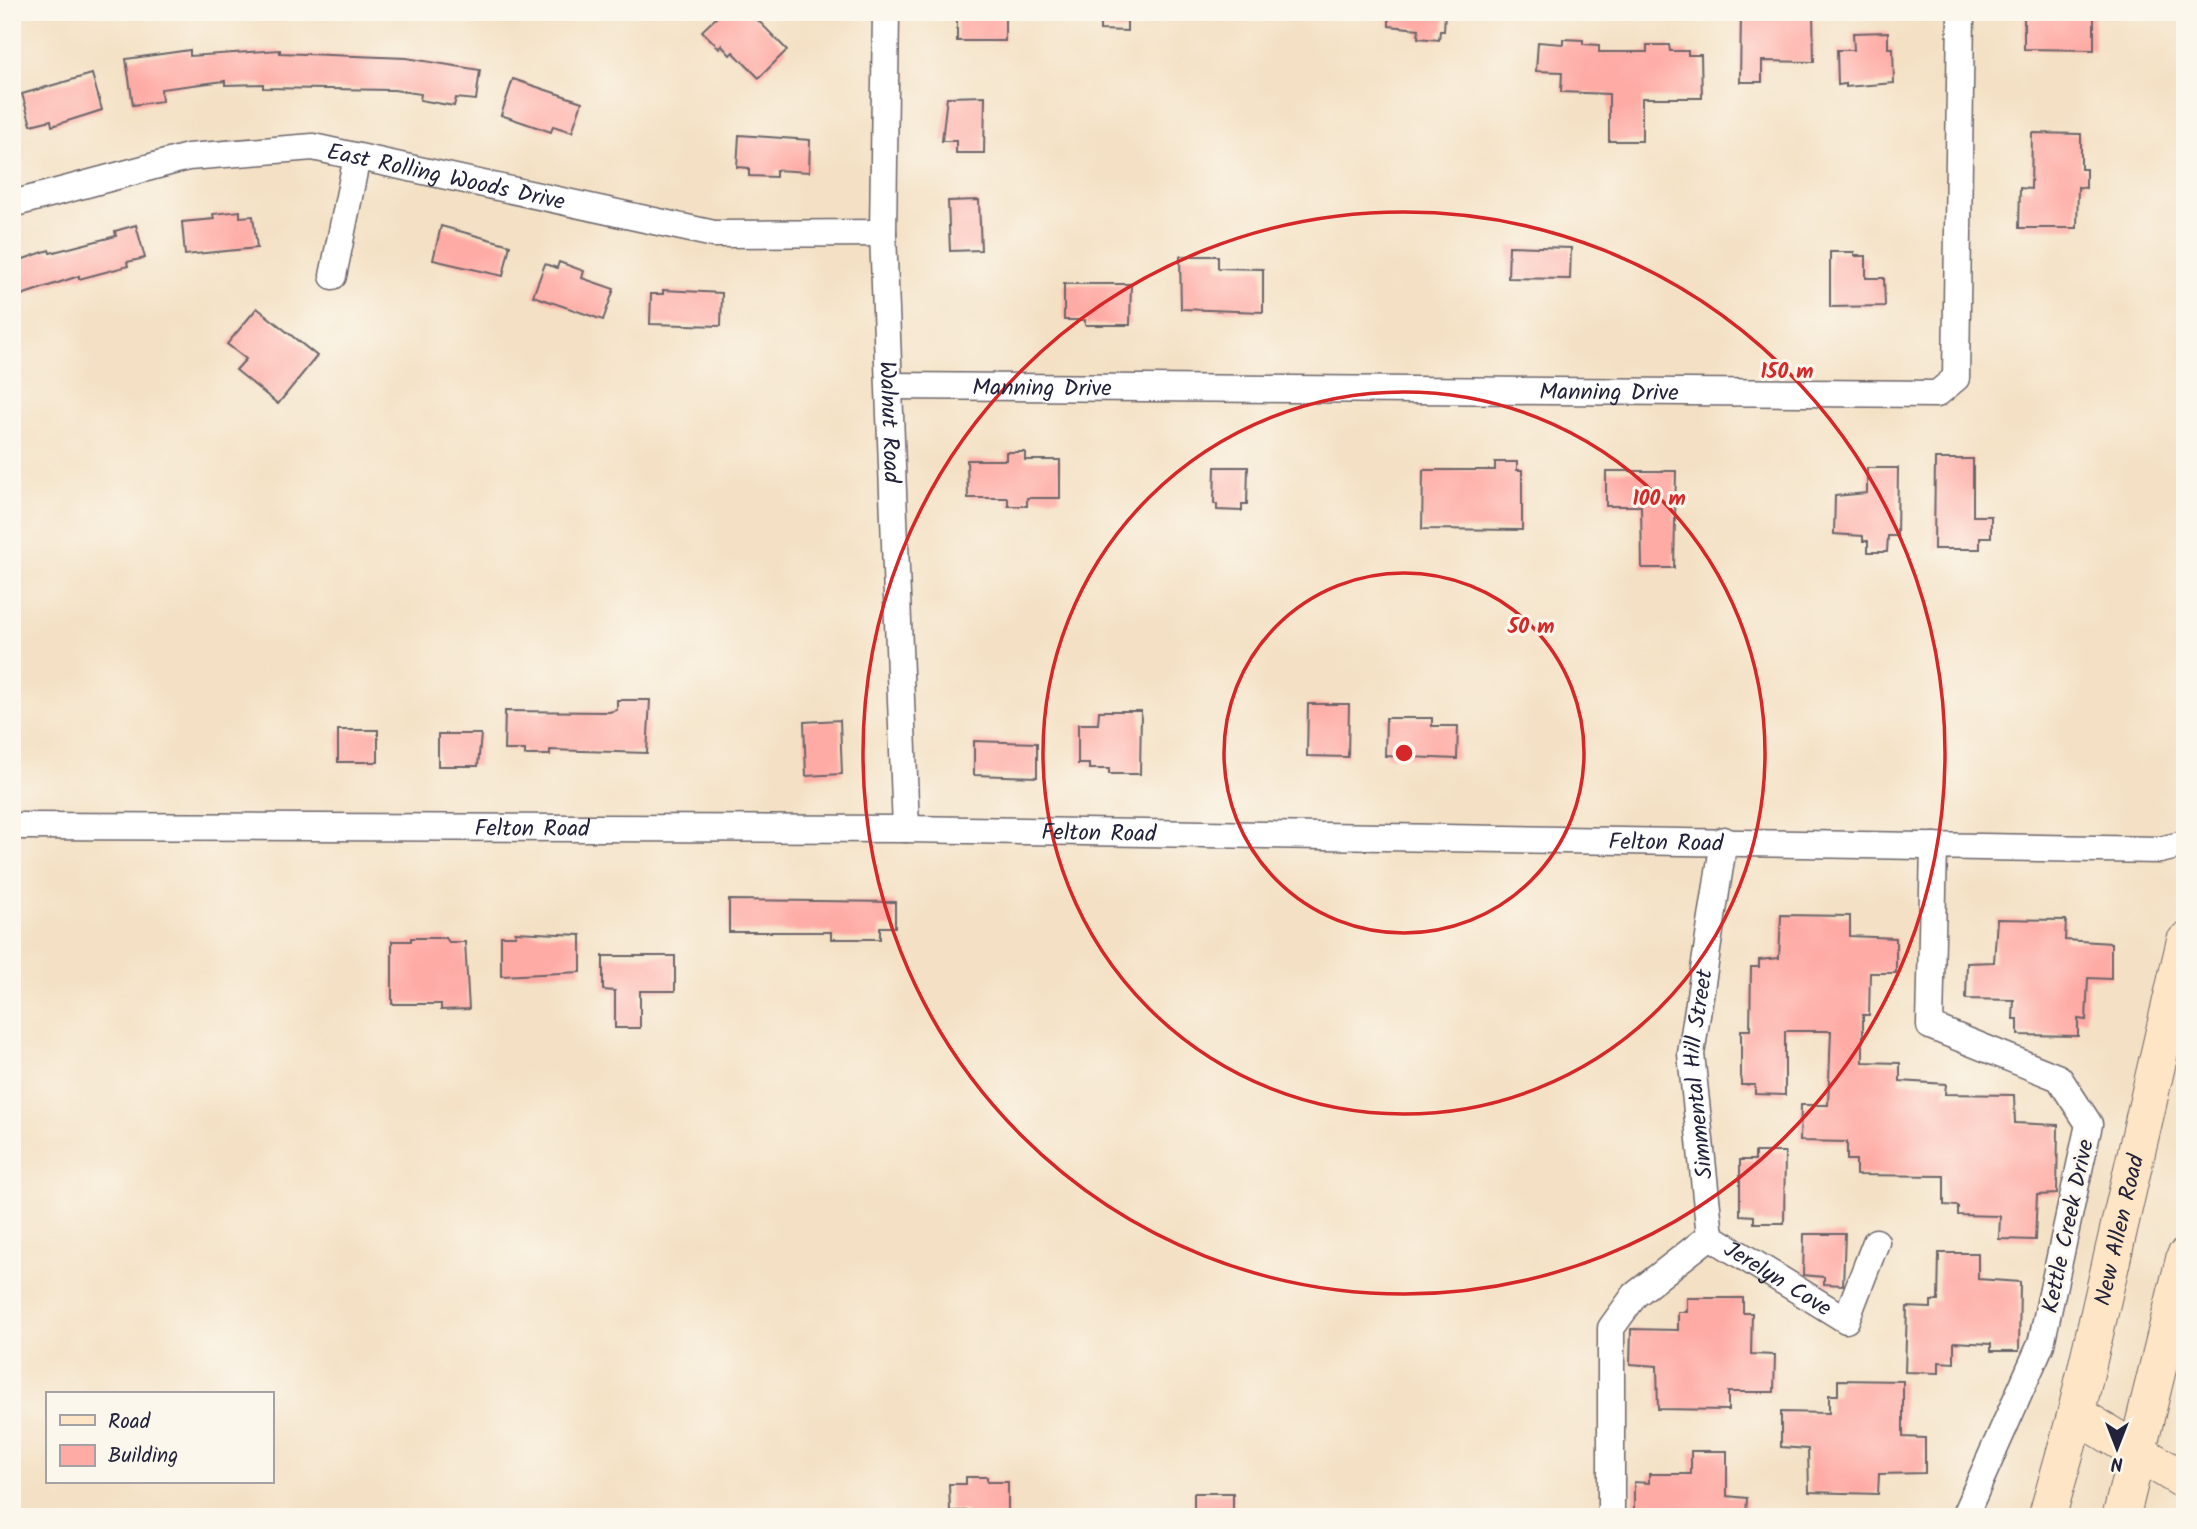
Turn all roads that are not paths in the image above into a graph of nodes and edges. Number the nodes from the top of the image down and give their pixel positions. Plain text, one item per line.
1 (886, 12) edge
2 (1961, 12) edge
3 (357, 157) junction
4 (12, 204) edge
5 (883, 233) junction
6 (333, 276) dead end
7 (890, 386) junction
8 (12, 826) edge
9 (906, 829) junction
10 (1724, 840) junction
11 (2185, 844) edge
12 (1934, 846) junction
13 (2185, 942) edge
14 (1710, 1236) junction
15 (1876, 1242) dead end
16 (2185, 1257) edge
17 (2076, 1414) junction
18 (2137, 1453) junction
19 (2185, 1481) edge
20 (1611, 1517) edge
21 (1964, 1517) edge
22 (2047, 1517) edge
23 (2121, 1517) edge

1 - 5 street, Walnut Road
2 - 7 street, Manning Drive
3 - 4 street, East Rolling Woods Drive
3 - 5 street, East Rolling Woods Drive
3 - 6 street
5 - 7 street, Walnut Road
7 - 9 street, Walnut Road
8 - 9 street, Felton Road
9 - 10 street, Felton Road
10 - 12 street, Felton Road
10 - 14 street, Simmental Hill Street
11 - 12 street, Felton Road
12 - 21 street, Kettle Creek Drive
13 - 17 main road, New Allen Road
14 - 15 street, Jerelyn Cove
14 - 20 street
16 - 18 main road
17 - 18 main road
17 - 22 main road, New Allen Road
18 - 19 main road
18 - 23 main road

